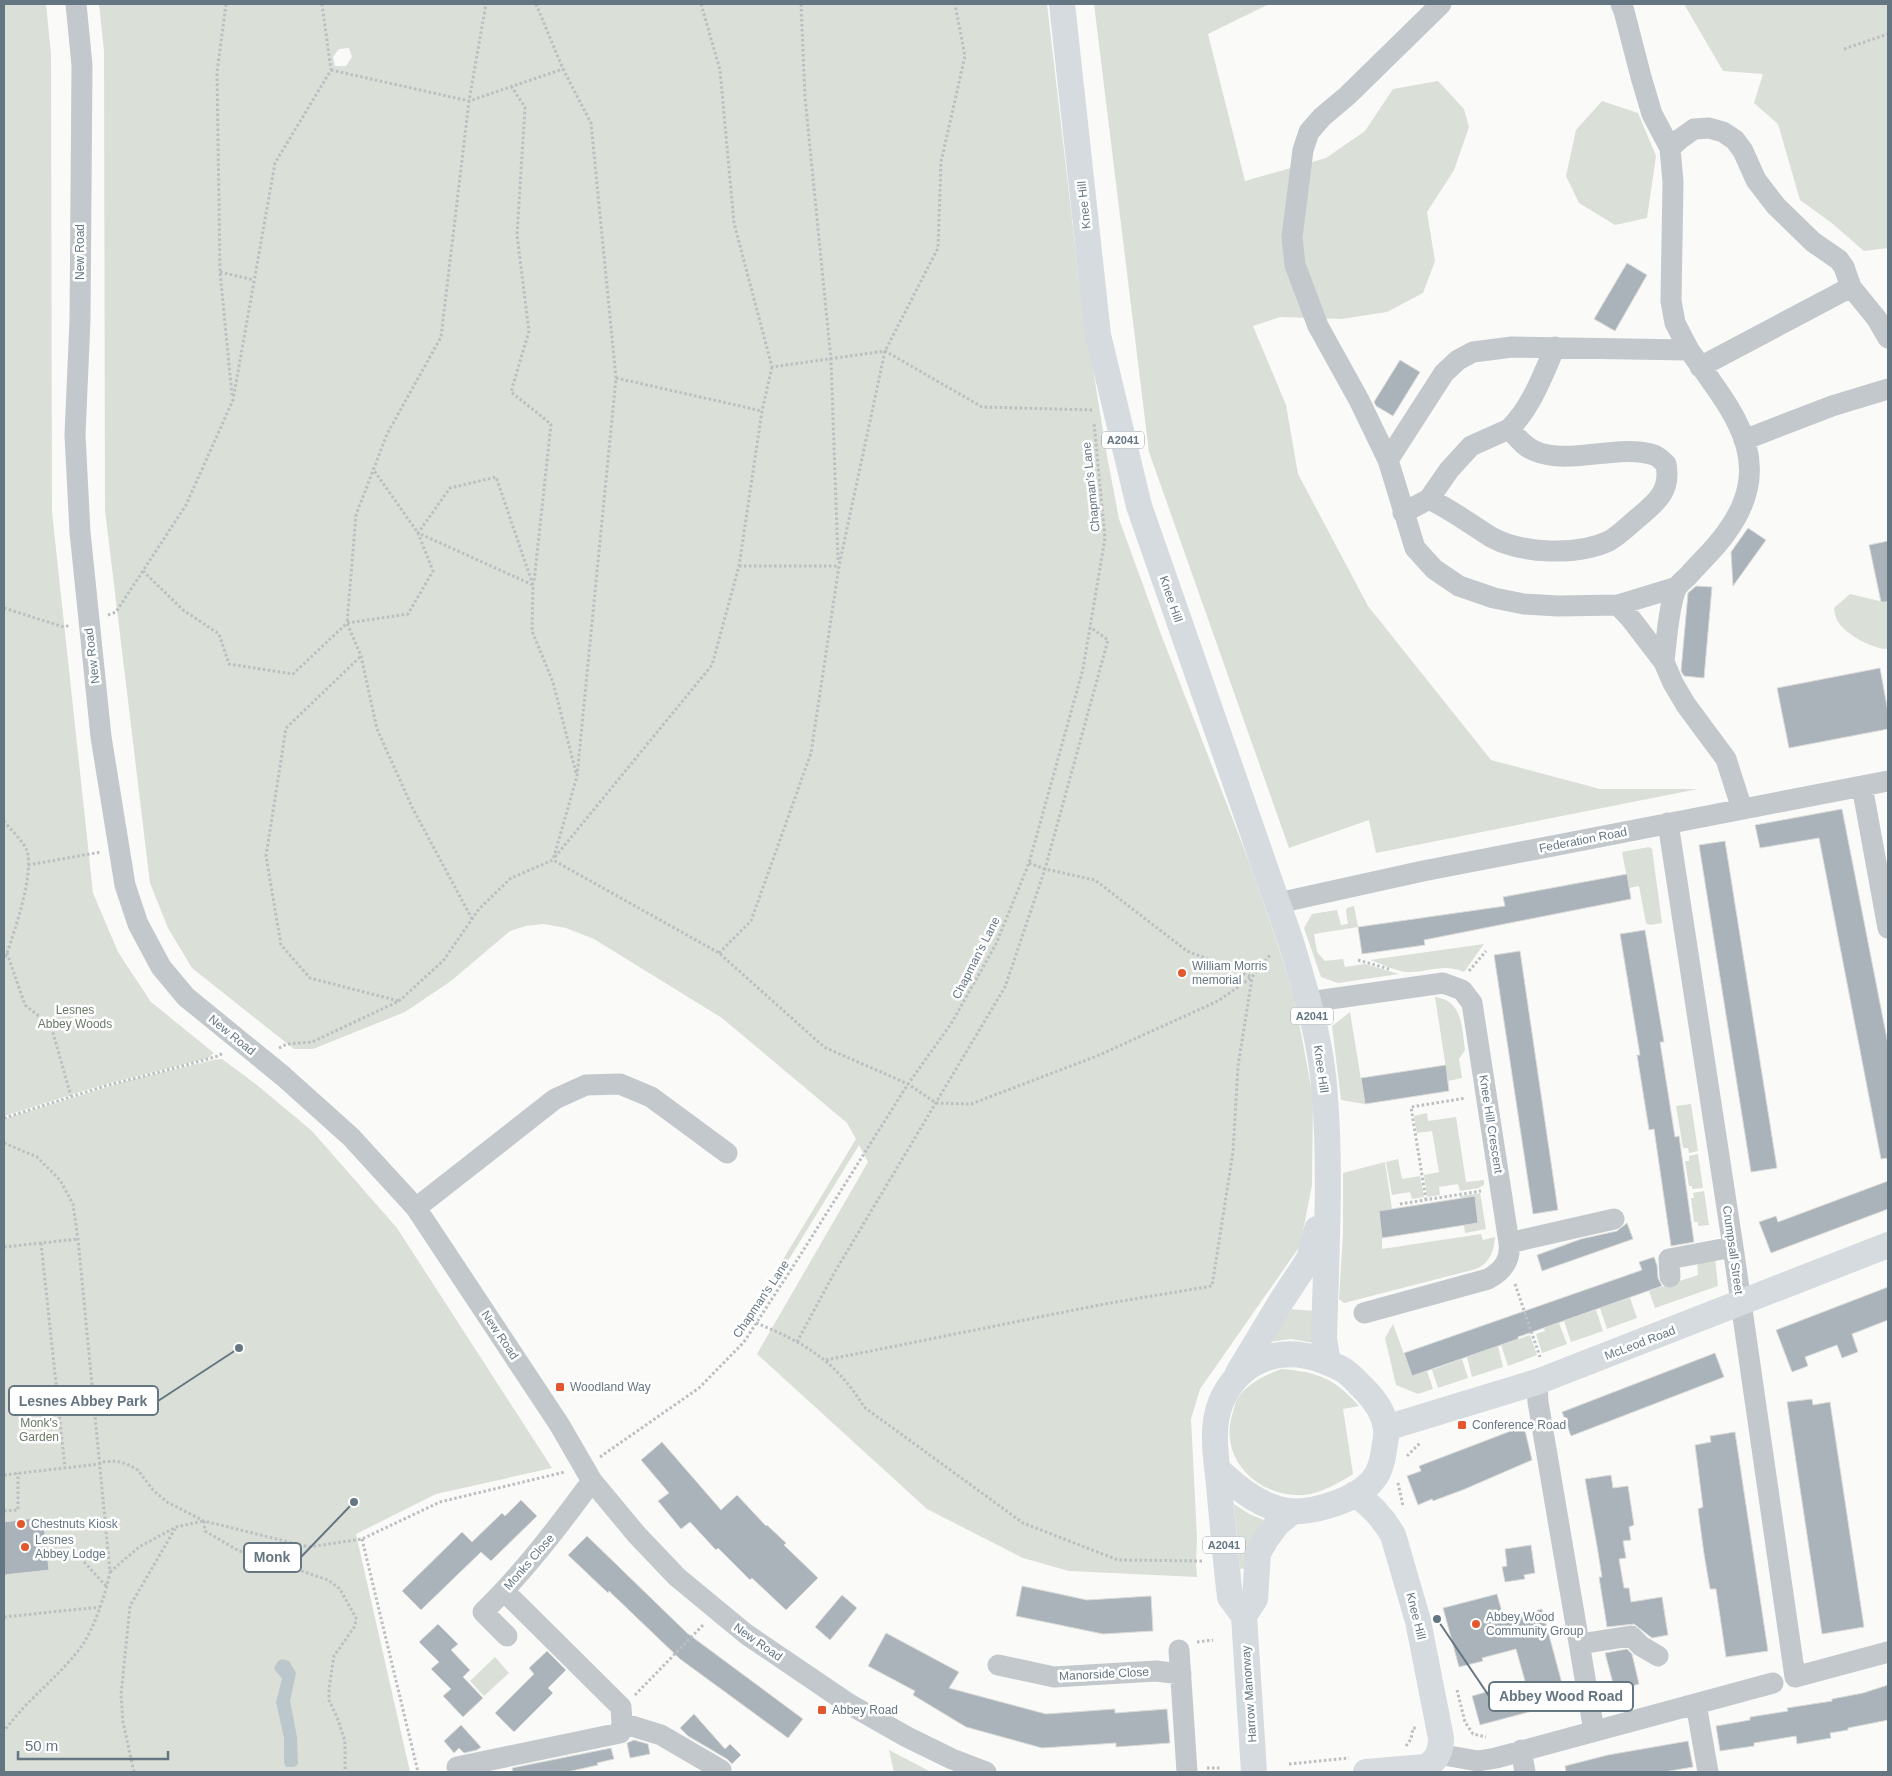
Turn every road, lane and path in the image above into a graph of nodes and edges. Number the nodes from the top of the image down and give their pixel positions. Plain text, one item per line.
1 (76, 4) edge
2 (226, 4) edge
3 (322, 4) edge
4 (486, 4) edge
5 (536, 4) edge
6 (701, 4) edge
7 (801, 4) edge
8 (955, 4) edge
9 (1062, 4) edge
10 (1441, 4) edge
11 (1621, 4) edge
12 (1888, 34) edge
13 (1844, 49) dead end
14 (563, 69) junction
15 (331, 70) junction
16 (511, 86) junction
17 (469, 101) junction
18 (1670, 148) junction
19 (220, 272) junction
20 (254, 280) junction
21 (1852, 287) junction
22 (1888, 338) edge
23 (1555, 347) junction
24 (886, 351) junction
25 (1695, 359) junction
26 (831, 360) junction
27 (772, 367) junction
28 (616, 378) junction
29 (1888, 389) edge
30 (233, 400) junction
31 (1091, 401) dead end
32 (762, 411) junction
33 (1093, 420) dead end
34 (1510, 429) junction
35 (1744, 440) junction
36 (1388, 460) junction
37 (374, 469) junction
38 (1430, 500) junction
39 (1403, 514) junction
40 (418, 533) junction
41 (740, 566) junction
42 (839, 566) junction
43 (143, 570) junction
44 (533, 585) junction
45 (1677, 587) junction
46 (1618, 605) junction
47 (4, 608) edge
48 (105, 616) dead end
49 (346, 623) junction
50 (76, 624) dead end
51 (1090, 627) junction
52 (361, 656) junction
53 (1664, 662) junction
54 (577, 776) junction
55 (1888, 781) edge
56 (1862, 786) junction
57 (1742, 809) junction
58 (4, 820) edge
59 (1668, 823) junction
60 (118, 849) junction
61 (553, 860) junction
62 (1029, 863) junction
63 (28, 865) junction
64 (1045, 869) junction
65 (1278, 902) junction
66 (472, 919) junction
67 (1888, 928) edge
68 (1291, 942) junction
69 (1486, 951) dead end
70 (8, 953) junction
71 (719, 953) junction
72 (4, 958) edge
73 (1252, 977) junction
74 (1456, 987) junction
75 (399, 1001) junction
76 (1309, 1002) junction
77 (240, 1041) junction
78 (287, 1044) dead end
79 (908, 1084) junction
80 (1486, 1094) junction
81 (71, 1096) junction
82 (936, 1103) junction
83 (4, 1118) edge
84 (4, 1143) edge
85 (727, 1153) dead end
86 (1328, 1181) junction
87 (1500, 1187) junction
88 (1426, 1200) junction
89 (1400, 1204) dead end
90 (416, 1208) junction
91 (1614, 1219) dead end
92 (78, 1239) junction
93 (41, 1243) junction
94 (1509, 1243) junction
95 (1888, 1245) edge
96 (4, 1247) edge
97 (1732, 1247) junction
98 (1504, 1268) junction
99 (1670, 1277) dead end
100 (1740, 1304) junction
101 (1364, 1313) dead end
102 (756, 1323) junction
103 (797, 1342) junction
104 (826, 1360) junction
105 (1328, 1363) junction
106 (1235, 1378) junction
107 (1542, 1380) junction
108 (1386, 1428) junction
109 (99, 1464) junction
110 (65, 1468) junction
111 (1218, 1470) junction
112 (18, 1473) junction
113 (557, 1474) dead end
114 (588, 1474) junction
115 (4, 1475) edge
116 (1355, 1494) junction
117 (4, 1511) edge
118 (1292, 1512) junction
119 (204, 1521) junction
120 (176, 1527) junction
121 (362, 1539) junction
122 (1206, 1561) dead end
123 (84, 1562) dead end
124 (110, 1572) junction
125 (107, 1587) junction
126 (504, 1591) junction
127 (100, 1607) junction
128 (717, 1611) junction
129 (1244, 1616) junction
130 (4, 1617) edge
131 (507, 1636) dead end
132 (1580, 1644) junction
133 (1179, 1650) dead end
134 (1888, 1652) edge
135 (1658, 1656) dead end
136 (998, 1665) dead end
137 (1181, 1674) junction
138 (1773, 1683) dead end
139 (1696, 1704) junction
140 (622, 1715) junction
141 (1594, 1730) junction
142 (4, 1731) edge
143 (1521, 1750) junction
144 (1430, 1765) edge
145 (457, 1767) dead end
146 (721, 1770) dead end
147 (134, 1772) edge
148 (345, 1772) edge
149 (418, 1772) edge
150 (986, 1772) edge
151 (1188, 1772) edge
152 (1254, 1772) edge
153 (1366, 1772) edge
154 (1525, 1772) edge
155 (1708, 1772) edge

1 - 60 street, New Road
2 - 19 path
3 - 15 path
4 - 17 path
5 - 14 path
6 - 27 path
7 - 26 path
8 - 24 path
9 - 65 main road, Knee Hill / A2041
10 - 36 street
11 - 18 street
12 - 13 path
14 - 16 path
14 - 28 path
15 - 17 path
15 - 20 path
16 - 17 path
16 - 44 path
17 - 37 path
18 - 21 street
18 - 25 street
19 - 20 path
19 - 30 path
20 - 30 path
21 - 22 street
21 - 25 street
23 - 25 street
23 - 34 street
23 - 36 street
24 - 26 path
24 - 31 path
24 - 42 path
25 - 35 street
26 - 27 path
26 - 42 path
27 - 32 path
28 - 32 path
28 - 54 path
29 - 35 street
30 - 43 path
32 - 41 path
33 - 51 path, Chapman's Lane
34 - 38 street
34 - 38 street
35 - 45 street
36 - 39 street
37 - 40 path
37 - 49 path
38 - 39 street
39 - 46 street
40 - 44 path
40 - 44 path
40 - 49 path
41 - 42 path
41 - 61 path
42 - 71 path
43 - 48 path
43 - 49 path
44 - 54 path
45 - 46 street
45 - 53 street
46 - 53 street
47 - 50 path
49 - 52 path
51 - 62 path, Chapman's Lane
51 - 64 path
52 - 66 path
52 - 75 path
53 - 57 street
54 - 61 path
55 - 56 street, Federation Road
56 - 57 street, Federation Road
56 - 67 street
57 - 59 street, Federation Road
58 - 63 path
59 - 65 street, Federation Road
59 - 97 street, Crumpsall Street
60 - 63 path
60 - 77 street, New Road
61 - 66 path
61 - 71 path
62 - 64 path
62 - 79 path, Chapman's Lane
63 - 70 path
64 - 73 path
64 - 82 path
65 - 68 main road, Knee Hill / A2041
66 - 75 path
68 - 73 path
68 - 76 main road, Knee Hill / A2041
69 - 74 path
70 - 72 path
70 - 81 path
71 - 79 path
73 - 82 path
73 - 104 path
74 - 76 street
74 - 80 street, Knee Hill Crescent
75 - 78 path
76 - 86 main road, Knee Hill / A2041
77 - 81 path
77 - 90 street, New Road
79 - 82 path
79 - 102 path, Chapman's Lane
80 - 87 street, Knee Hill Crescent
80 - 88 path
81 - 83 path
82 - 103 path
84 - 92 path
85 - 90 street
86 - 105 main road, Knee Hill / A2041
86 - 106 main road, Knee Hill / A2041
87 - 88 path
87 - 94 street, Knee Hill Crescent
88 - 89 path
90 - 114 street, New Road
91 - 94 street
92 - 93 path
92 - 109 path
93 - 96 path
93 - 110 path
94 - 98 street, Knee Hill Crescent
95 - 100 main road, McLeod Road
97 - 99 street
97 - 100 street, Crumpsall Street
98 - 101 street
98 - 107 path
100 - 107 main road, McLeod Road
100 - 134 street, Crumpsall Street
102 - 103 path
102 - 114 path, Chapman's Lane
103 - 104 path
104 - 122 path
105 - 106 main road, Knee Hill / A2041
105 - 108 main road, Knee Hill / A2041
106 - 111 main road, Knee Hill / A2041
107 - 108 main road, McLeod Road
107 - 132 street
108 - 116 main road, Knee Hill / A2041
109 - 110 path
109 - 119 path
109 - 124 path
110 - 112 path
111 - 118 main road, Knee Hill / A2041
111 - 129 main road, A2041
112 - 115 path
112 - 117 path
113 - 121 path
114 - 126 street, Monks Close
114 - 128 street, New Road
116 - 118 main road, Knee Hill / A2041
116 - 144 main road, Knee Hill
118 - 129 main road, A2041
119 - 120 path
119 - 121 path
119 - 148 path
120 - 124 path
120 - 147 path
121 - 149 path
123 - 125 path
124 - 125 path
125 - 127 path
126 - 131 street, Monks Close
126 - 140 street
127 - 130 path
127 - 142 path
128 - 140 path
128 - 150 street, New Road
129 - 152 main road, Harrow Manorway
132 - 135 street
132 - 141 street
133 - 137 street
136 - 137 street, Manorside Close
137 - 151 street
138 - 139 street
139 - 141 street
139 - 155 street
140 - 145 street
140 - 146 street
141 - 143 street
143 - 144 street
143 - 154 street
144 - 153 main road

